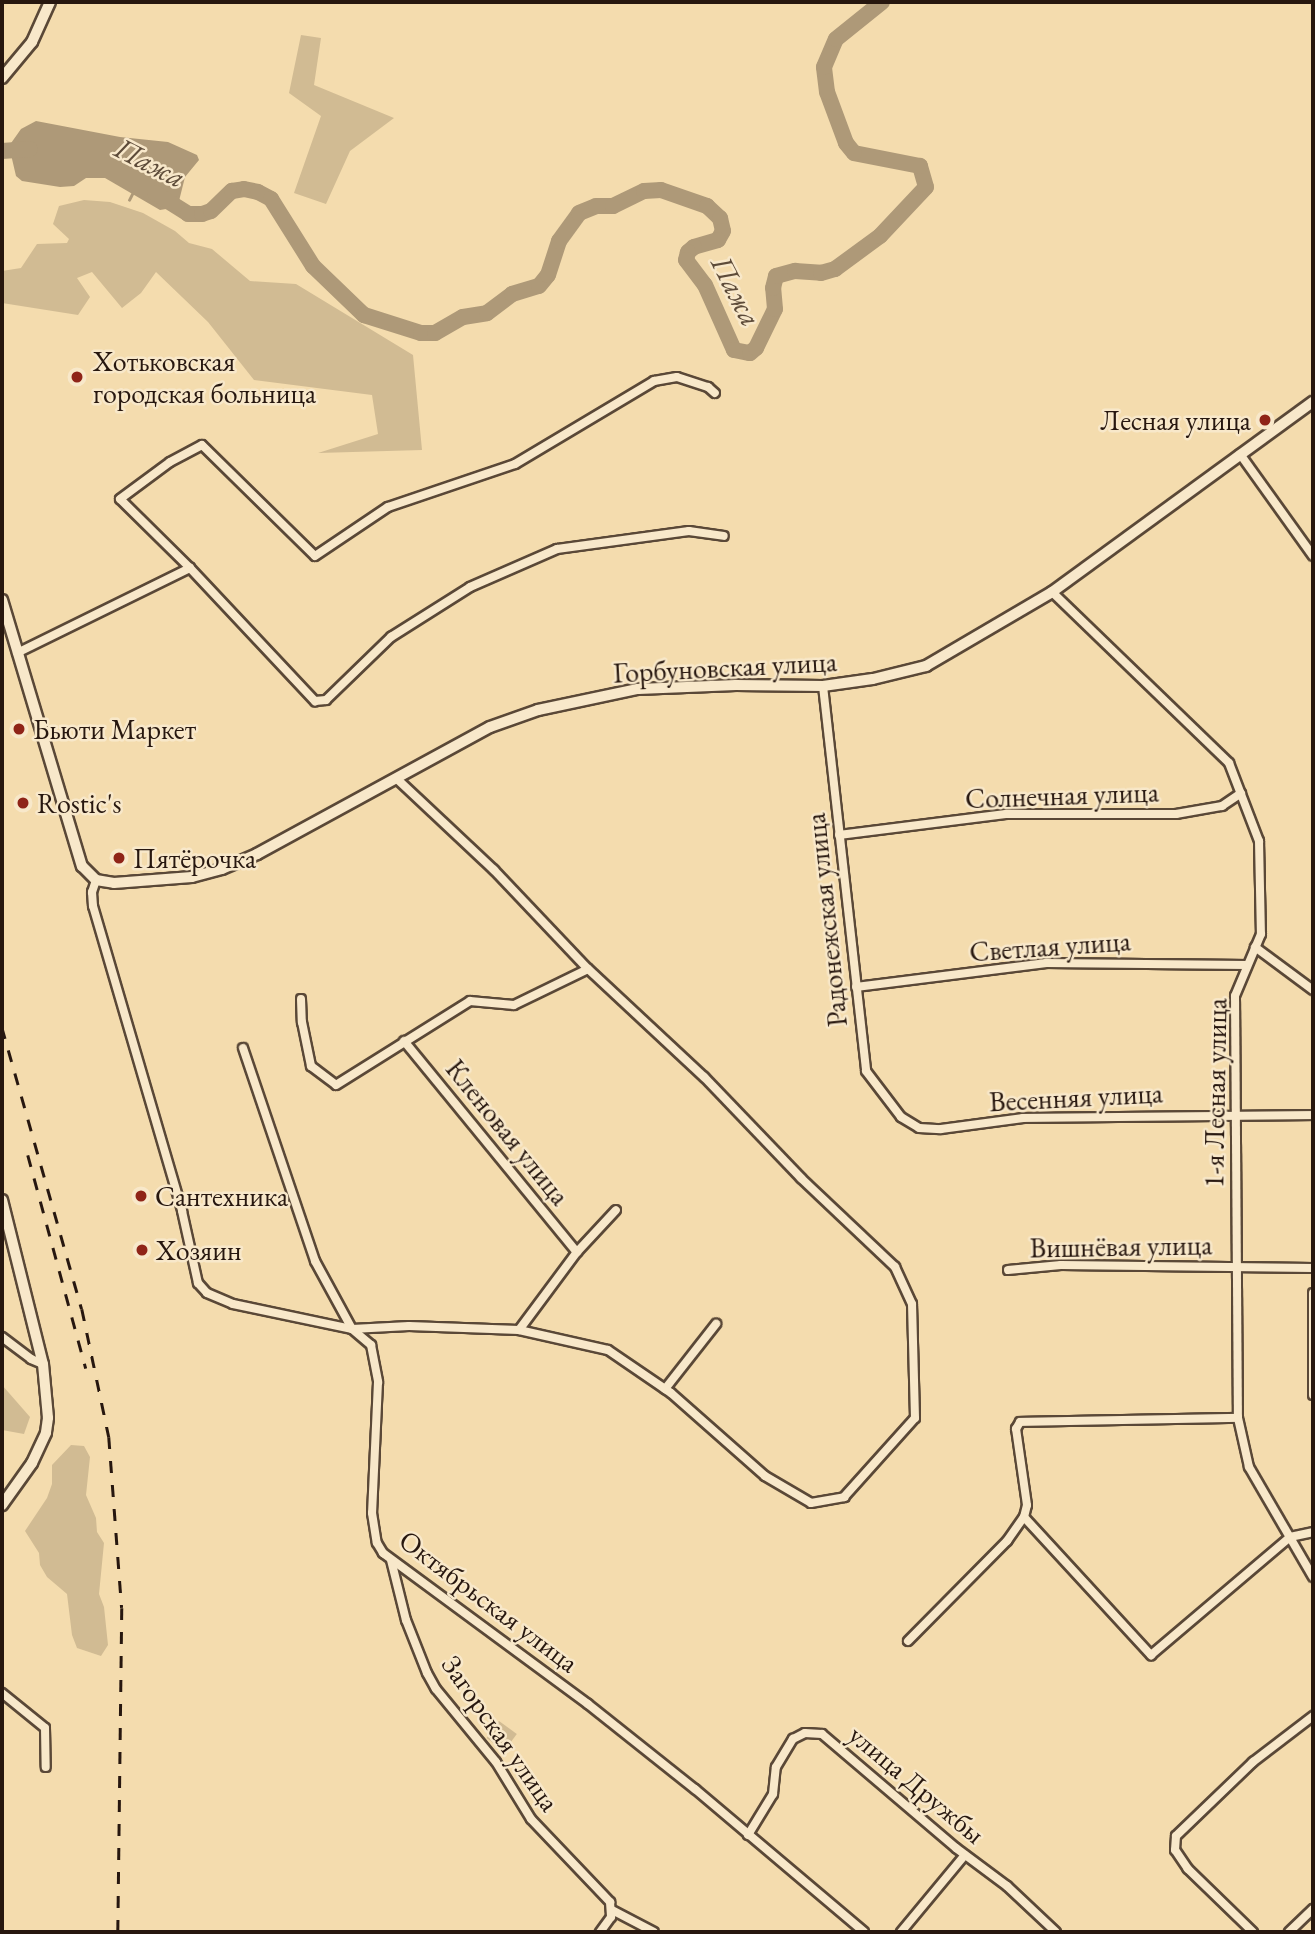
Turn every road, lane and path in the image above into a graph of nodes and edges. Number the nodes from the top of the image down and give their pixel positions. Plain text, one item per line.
1 (50, 2) edge
2 (2, 78) edge
3 (715, 393) dead end
4 (1313, 402) edge
5 (1240, 454) junction
6 (724, 536) dead end
7 (1313, 556) edge
8 (190, 568) junction
9 (1052, 592) junction
10 (2, 600) edge
11 (17, 653) junction
12 (823, 686) junction
13 (397, 779) junction
14 (1241, 793) junction
15 (839, 835) junction
16 (96, 880) junction
17 (1255, 947) junction
18 (1247, 965) junction
19 (587, 969) junction
20 (856, 987) junction
21 (1313, 990) edge
22 (301, 999) dead end
23 (404, 1041) junction
24 (243, 1048) dead end
25 (1236, 1114) junction
26 (1313, 1115) edge
27 (919, 1128) joint
28 (3, 1207) edge
29 (616, 1210) dead end
30 (577, 1252) junction
31 (1235, 1267) junction
32 (1313, 1268) edge
33 (1008, 1270) dead end
34 (1313, 1293) edge
35 (716, 1324) dead end
36 (352, 1329) junction
37 (519, 1330) junction
38 (2, 1337) edge
39 (43, 1364) junction
40 (665, 1389) junction
41 (1313, 1395) edge
42 (1238, 1418) junction
43 (2, 1505) edge
44 (1024, 1517) junction
45 (1313, 1532) edge
46 (1290, 1537) junction
47 (391, 1560) junction
48 (1313, 1577) edge
49 (908, 1641) dead end
50 (2, 1693) edge
51 (1313, 1716) edge
52 (46, 1767) dead end
53 (748, 1835) junction
54 (965, 1855) junction
55 (1313, 1909) edge
56 (612, 1910) junction
57 (600, 1932) edge
58 (654, 1932) edge
59 (864, 1932) edge
60 (901, 1932) edge
61 (1056, 1932) edge
62 (1253, 1932) edge
63 (1289, 1932) edge

1 - 2 street
3 - 8 street
4 - 5 main road, Горбуновская улица
5 - 7 street
5 - 9 main road, Горбуновская улица
6 - 8 street
8 - 11 street
9 - 12 main road, Горбуновская улица
9 - 14 street, 1-я Лесная улица
10 - 11 main road
11 - 16 main road
12 - 13 main road, Горбуновская улица
12 - 15 street, Радонежская улица
13 - 16 main road, Горбуновская улица
13 - 19 street
14 - 15 street, Солнечная улица
14 - 17 street, 1-я Лесная улица
15 - 20 street, Радонежская улица
16 - 36 street
17 - 18 street, 1-я Лесная улица
17 - 21 street
18 - 20 street, Светлая улица
18 - 25 street, 1-я Лесная улица
19 - 23 street
19 - 40 street
20 - 27 street, Радонежская улица
22 - 23 street
23 - 30 street, Кленовая улица
24 - 36 street, Октябрьская улица
25 - 26 street, Весенняя улица
25 - 27 street, Весенняя улица
25 - 31 street, 1-я Лесная улица
28 - 39 main road
29 - 30 street
30 - 37 street
31 - 32 street, Вишнёвая улица
31 - 33 street, Вишнёвая улица
31 - 42 street, 1-я Лесная улица
34 - 41 street
35 - 40 street
36 - 37 street
36 - 47 street, Октябрьская улица
37 - 40 street
38 - 39 street
39 - 43 main road
42 - 44 street
42 - 46 street, 1-я Лесная улица
44 - 46 street
44 - 49 street
45 - 46 street
46 - 48 street, 1-я Лесная улица
47 - 53 street, Октябрьская улица
47 - 56 street, Загорская улица
50 - 52 street
51 - 62 street
53 - 54 street, улица Дружбы
53 - 59 street, Октябрьская улица
54 - 60 street
54 - 61 street, улица Дружбы
55 - 63 street
56 - 57 street
56 - 58 street, Загорская улица

